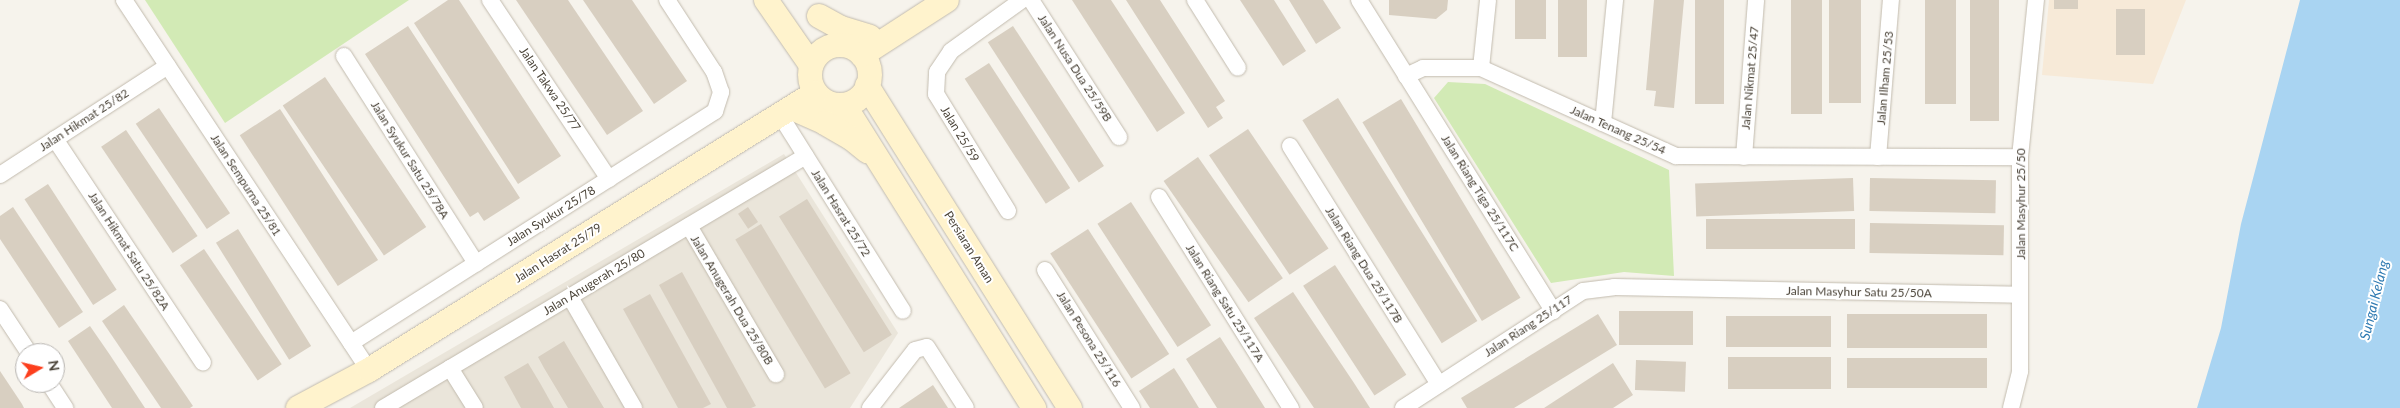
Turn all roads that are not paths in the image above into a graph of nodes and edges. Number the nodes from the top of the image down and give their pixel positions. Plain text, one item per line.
1 (124, 0) edge
2 (490, 0) edge
3 (667, 0) edge
4 (766, 0) edge
5 (947, 0) edge
6 (1022, 0) edge
7 (1031, 0) edge
8 (1195, 0) edge
9 (1359, 0) edge
10 (1488, 0) edge
11 (1615, 0) edge
12 (1756, 0) edge
13 (1891, 0) edge
14 (2036, 0) edge
15 (814, 8) edge
16 (886, 39) junction
17 (840, 45) junction
18 (862, 55) junction
19 (344, 56) dead end
20 (811, 65) junction
21 (168, 66) junction
22 (1238, 68) dead end
23 (1481, 68) junction
24 (1406, 76) junction
25 (867, 86) junction
26 (815, 93) junction
27 (844, 105) junction
28 (786, 111) junction
29 (1603, 123) junction
30 (1119, 137) dead end
31 (55, 139) junction
32 (1290, 146) dead end
33 (806, 156) junction
34 (1744, 157) junction
35 (1878, 157) junction
36 (2020, 157) junction
37 (878, 160) junction
38 (0, 175) edge
39 (609, 179) junction
40 (1159, 197) dead end
41 (1008, 211) dead end
42 (688, 226) junction
43 (476, 263) junction
44 (1045, 270) dead end
45 (1697, 288) joint
46 (2020, 294) junction
47 (570, 296) junction
48 (0, 309) edge
49 (903, 311) dead end
50 (1553, 311) junction
51 (22, 343) edge
52 (351, 343) junction
53 (203, 363) dead end
54 (450, 368) junction
55 (369, 370) junction
56 (776, 374) dead end
57 (1439, 384) junction
58 (55, 393) edge
59 (306, 406) edge
60 (65, 408) edge
61 (383, 408) edge
62 (476, 408) edge
63 (634, 408) edge
64 (870, 408) edge
65 (966, 408) edge
66 (1034, 408) edge
67 (1070, 408) edge
68 (1132, 408) edge
69 (1291, 408) edge
70 (1403, 408) edge
71 (2011, 408) edge

1 - 21 street, Jalan Sempurna 25/81
2 - 39 street, Jalan Takwa 25/77
3 - 39 street, Jalan Syukur 25/78
4 - 20 street
5 - 16 street
6 - 41 street, Jalan 25/59
7 - 30 street, Jalan Nusa Dua 25/59B
8 - 22 street
9 - 24 street
10 - 23 street
11 - 29 street
12 - 34 street, Jalan Nikmat 25/47
13 - 35 street, Jalan Ilham 25/53
14 - 36 street, Jalan Masyhur 25/50
15 - 16 street
15 - 17 street
16 - 18 street
17 - 18 street
17 - 20 street
18 - 25 street
19 - 43 street, Jalan Syukur Satu 25/78A
20 - 26 street
21 - 31 street, Jalan Hikmat 25/82
21 - 52 street, Jalan Sempurna 25/81
23 - 24 street, Jalan Tenang 25/54
23 - 29 street, Jalan Tenang 25/54
24 - 50 street, Jalan Riang Tiga 25/117C
25 - 27 street
25 - 67 street, Persiaran Aman
26 - 27 street
26 - 28 street, Jalan Hasrat 25/79
27 - 37 street
28 - 33 street, Jalan Hasrat 25/72
28 - 37 street
28 - 55 street, Jalan Hasrat 25/79
29 - 34 street, Jalan Tenang 25/54
31 - 38 street, Jalan Hikmat 25/82
31 - 53 street, Jalan Hikmat Satu 25/82A
32 - 57 street, Jalan Riang Dua 25/117B
33 - 42 street, Jalan Anugerah 25/80
33 - 49 street, Jalan Hasrat 25/72
34 - 35 street, Jalan Tenang 25/54
35 - 36 street, Jalan Tenang 25/54
36 - 46 street, Jalan Masyhur 25/50
37 - 66 street
39 - 43 street, Jalan Syukur 25/78
40 - 69 street, Jalan Riang Satu 25/117A
42 - 47 street, Jalan Anugerah 25/80
42 - 56 street, Jalan Anugerah Dua 25/80B
43 - 52 street, Jalan Syukur 25/78
44 - 68 street, Jalan Pesona 25/116
45 - 46 street, Jalan Masyhur Satu 25/50A
45 - 50 street, Jalan Riang 25/117
46 - 71 street, Jalan Masyhur 25/50
47 - 54 street, Jalan Anugerah 25/80
47 - 63 street
48 - 51 street
50 - 57 street, Jalan Riang 25/117
52 - 55 street, Jalan Sempurna 25/81
54 - 61 street, Jalan Anugerah 25/80
54 - 62 street
55 - 59 street, Jalan Hasrat 25/79
57 - 70 street, Jalan Riang 25/117
58 - 60 street
64 - 65 street

